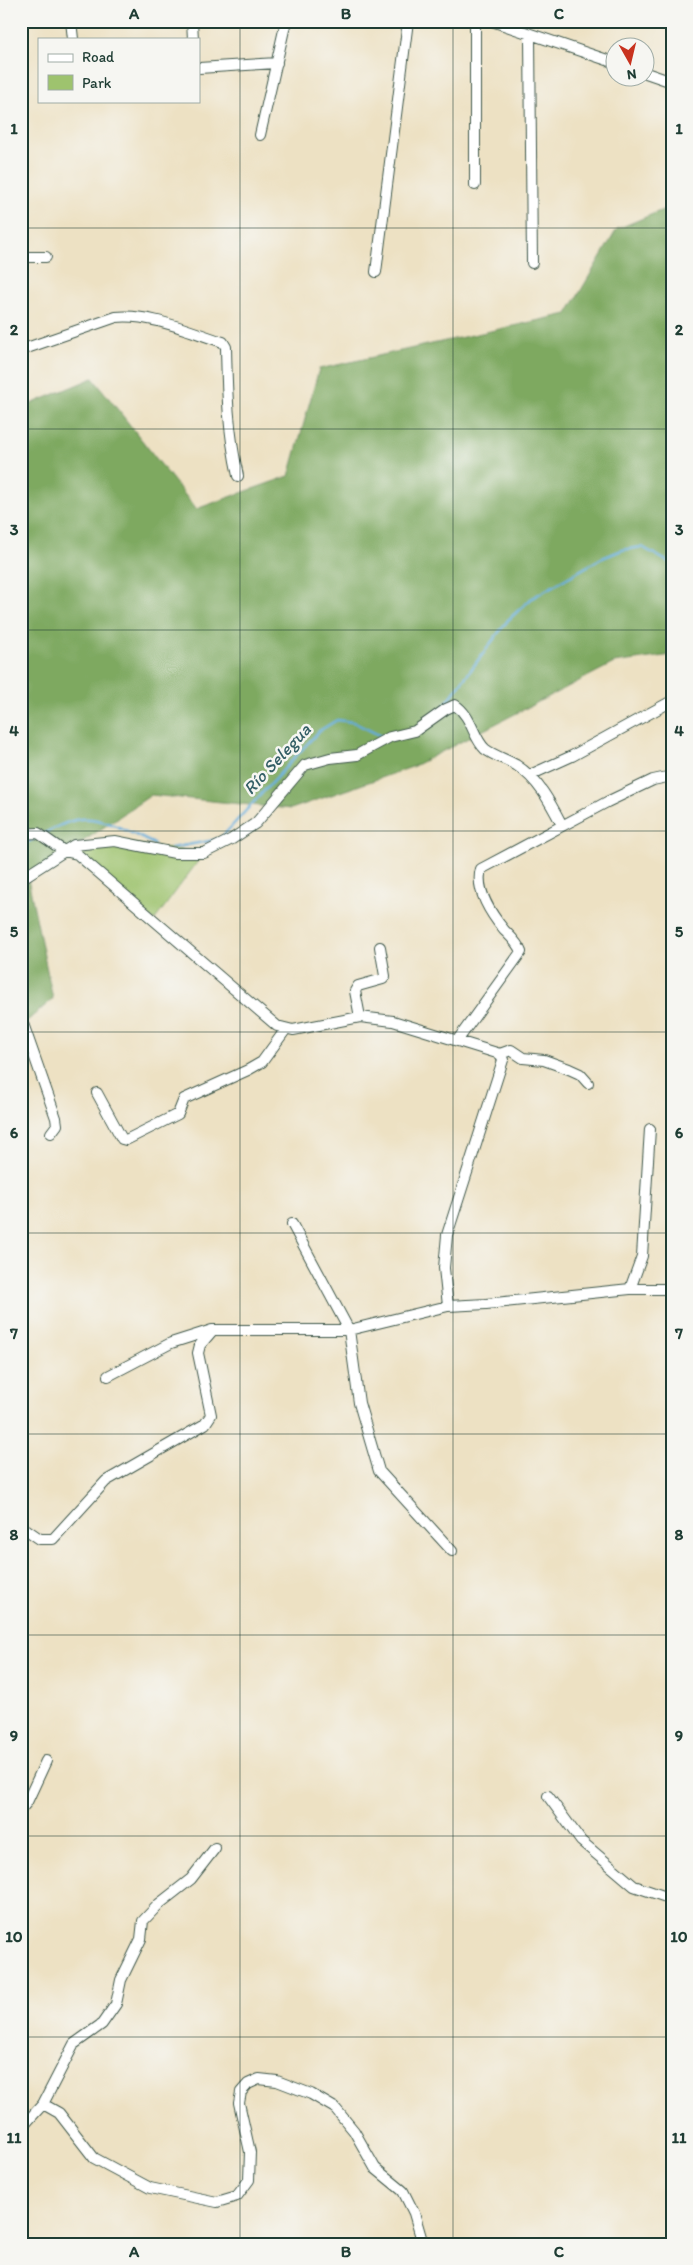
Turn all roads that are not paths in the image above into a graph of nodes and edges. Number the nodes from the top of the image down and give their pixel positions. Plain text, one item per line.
1 (71, 21) edge
2 (192, 21) edge
3 (286, 21) edge
4 (408, 21) edge
5 (474, 21) edge
6 (492, 21) edge
7 (530, 35) junction
8 (73, 38) edge
9 (193, 38) edge
10 (606, 61) edge
11 (277, 63) junction
12 (200, 68) edge
13 (21, 69) edge
14 (656, 77) edge
15 (672, 82) edge
16 (24, 90) dead end
17 (260, 134) dead end
18 (475, 184) dead end
19 (21, 257) edge
20 (46, 257) dead end
21 (532, 263) dead end
22 (376, 272) dead end
23 (21, 350) edge
24 (238, 476) dead end
25 (672, 701) edge
26 (530, 775) junction
27 (672, 776) edge
28 (562, 825) junction
29 (21, 834) edge
30 (64, 851) junction
31 (21, 879) edge
32 (380, 947) dead end
33 (360, 1017) junction
34 (21, 1018) edge
35 (286, 1029) junction
36 (457, 1041) junction
37 (500, 1054) junction
38 (588, 1083) dead end
39 (97, 1093) dead end
40 (650, 1129) dead end
41 (51, 1133) dead end
42 (292, 1224) dead end
43 (630, 1288) junction
44 (672, 1289) edge
45 (448, 1306) junction
46 (212, 1330) junction
47 (349, 1330) junction
48 (108, 1376) dead end
49 (21, 1526) edge
50 (452, 1551) dead end
51 (46, 1761) dead end
52 (548, 1796) dead end
53 (21, 1809) edge
54 (215, 1848) dead end
55 (672, 1899) edge
56 (44, 2104) junction
57 (21, 2167) edge
58 (423, 2244) edge

1 - 8 street
2 - 9 street
3 - 11 street
4 - 22 street
5 - 18 street
6 - 7 street
7 - 10 street
7 - 21 street
11 - 12 street
11 - 17 street
13 - 16 street
14 - 15 street
19 - 20 street
23 - 24 street
25 - 26 street
26 - 28 street
26 - 30 street
27 - 28 street
28 - 36 street
29 - 30 street
30 - 31 street
30 - 35 street
32 - 33 street
33 - 35 street
33 - 36 street
34 - 41 street
35 - 39 street
36 - 37 street
37 - 38 street
37 - 45 street
40 - 43 street
42 - 47 street
43 - 44 street
43 - 45 street
45 - 47 street
46 - 47 street
46 - 48 street
46 - 49 street
47 - 50 street
51 - 53 street
52 - 55 street
54 - 56 street
56 - 57 street
56 - 58 street

